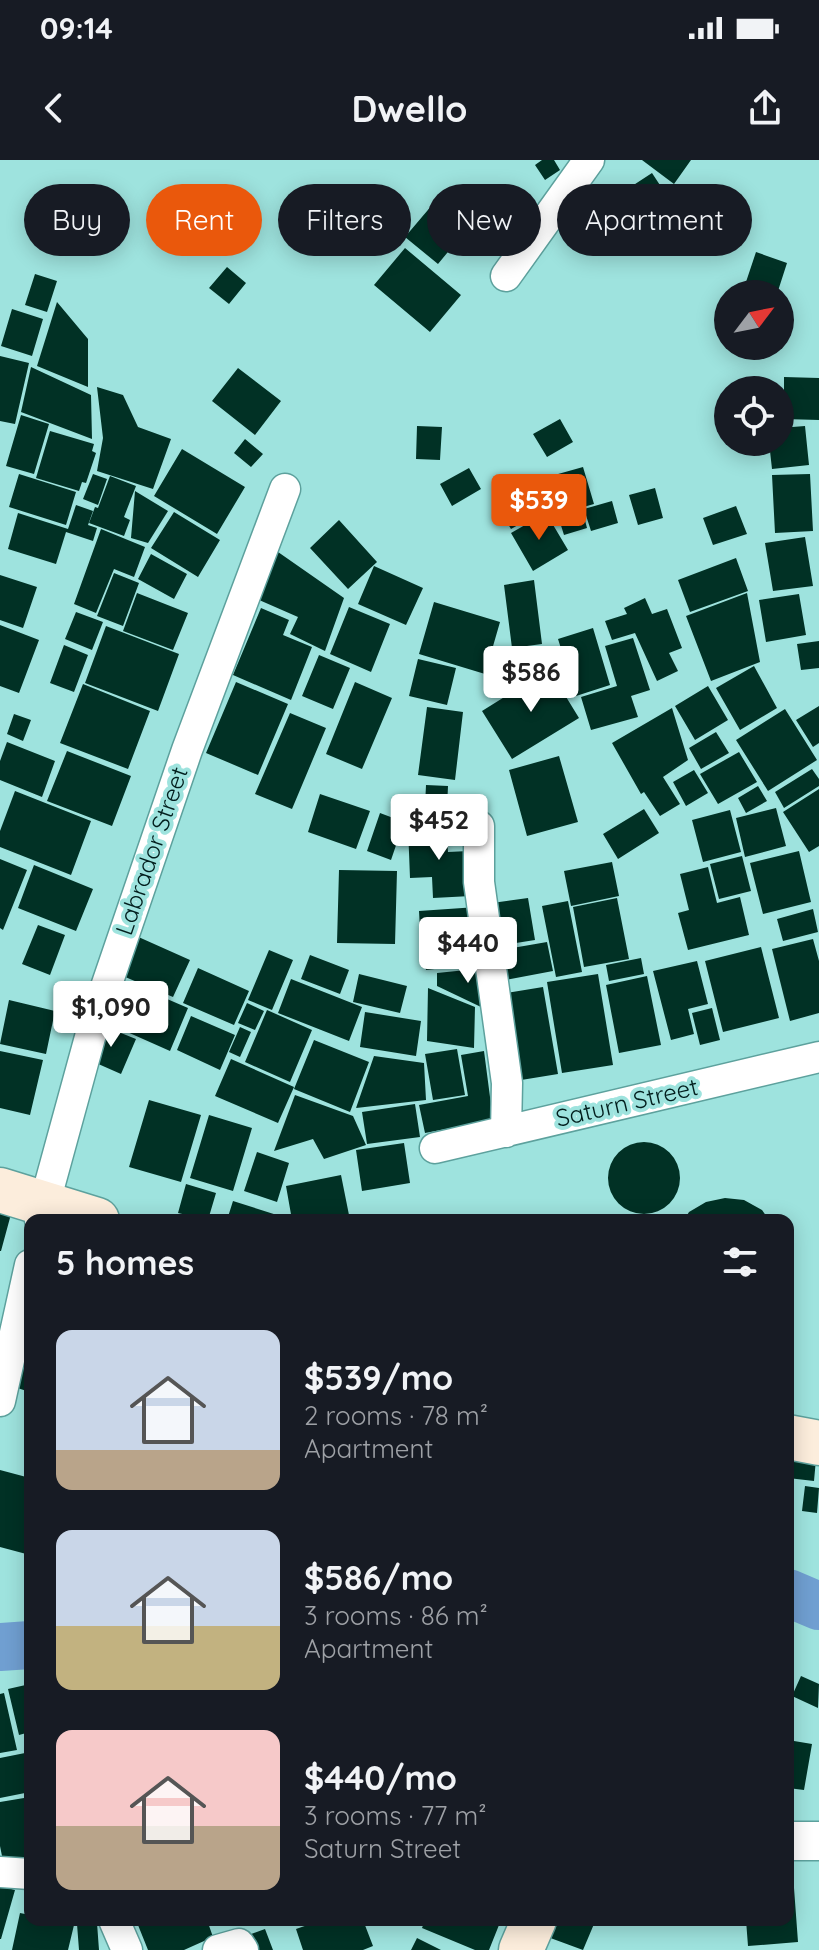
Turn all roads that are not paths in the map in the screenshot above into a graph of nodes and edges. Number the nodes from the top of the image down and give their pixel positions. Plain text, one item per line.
1 (589, 160) edge
2 (506, 276) dead end
3 (285, 489) dead end
4 (479, 826) dead end
5 (819, 1057) edge
6 (506, 1132) junction
7 (435, 1148) dead end
8 (0, 1190) edge
9 (42, 1211) edge
10 (24, 1292) edge
11 (0, 1401) edge
12 (794, 1438) edge
13 (819, 1443) edge
14 (794, 1841) edge
15 (819, 1842) edge
16 (0, 1872) edge
17 (24, 1874) edge
18 (117, 1926) edge
19 (531, 1926) edge
20 (127, 1950) edge
21 (218, 1950) edge
22 (243, 1950) edge
23 (521, 1950) edge

1 - 2 street
3 - 9 street, Labrador Street
4 - 6 street
5 - 6 street, Saturn Street
6 - 7 street, Saturn Street
8 - 9 main road
10 - 11 street
12 - 13 main road
14 - 15 street
16 - 17 street
18 - 20 street
19 - 23 main road
21 - 22 street

